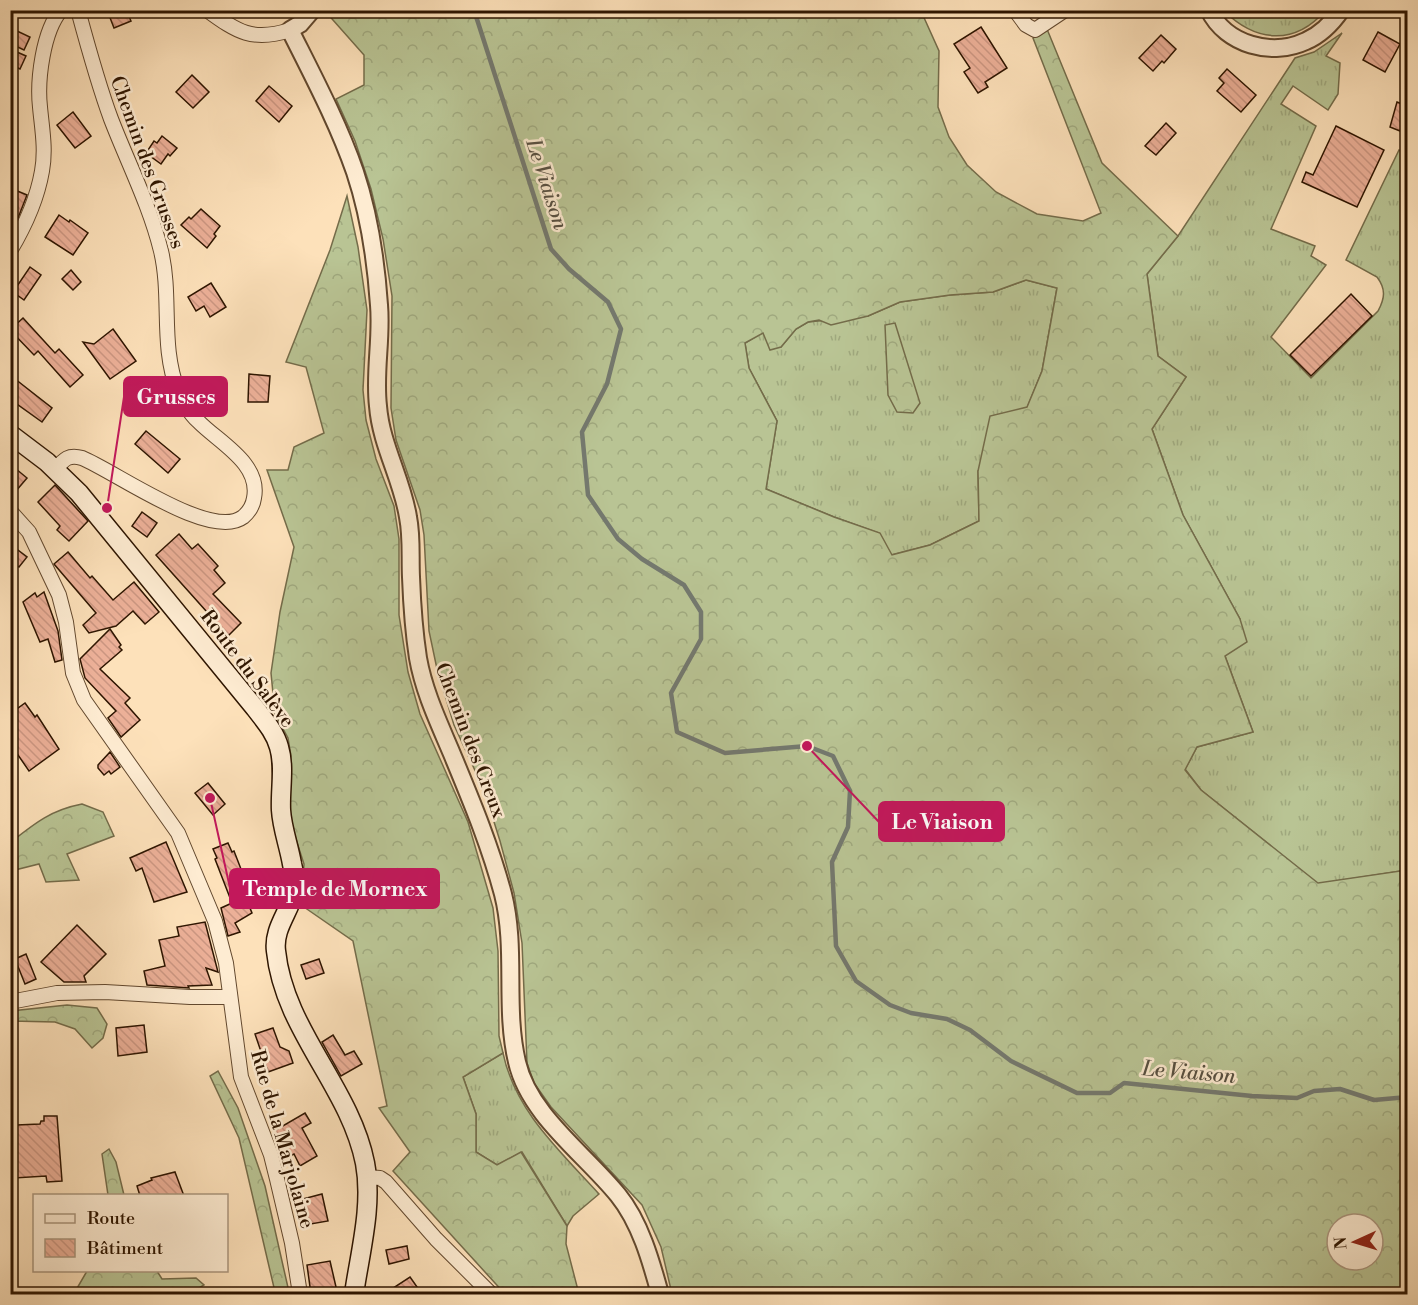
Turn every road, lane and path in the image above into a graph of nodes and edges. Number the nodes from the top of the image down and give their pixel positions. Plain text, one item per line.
1 (61, 10) edge
2 (78, 10) edge
3 (207, 10) edge
4 (312, 10) edge
5 (1015, 10) edge
6 (1065, 10) edge
7 (1209, 10) edge
8 (1341, 10) edge
9 (290, 30) junction
10 (10, 251) edge
11 (10, 434) edge
12 (56, 469) junction
13 (10, 511) edge
14 (230, 997) junction
15 (10, 1002) edge
16 (367, 1177) junction
17 (300, 1294) edge
18 (354, 1294) edge
19 (491, 1294) edge
20 (660, 1294) edge

1 - 10 street
2 - 12 street, Chemin des Grusses
3 - 9 street
4 - 9 street
5 - 6 street
7 - 8 street
9 - 20 street, Chemin des Creux
11 - 12 main road, Route du Salève
12 - 16 main road, Route du Salève
13 - 14 street, Rue de la Marjolaine
14 - 15 street
14 - 17 street, Rue de la Marjolaine
16 - 18 main road, Route du Salève
16 - 19 street

